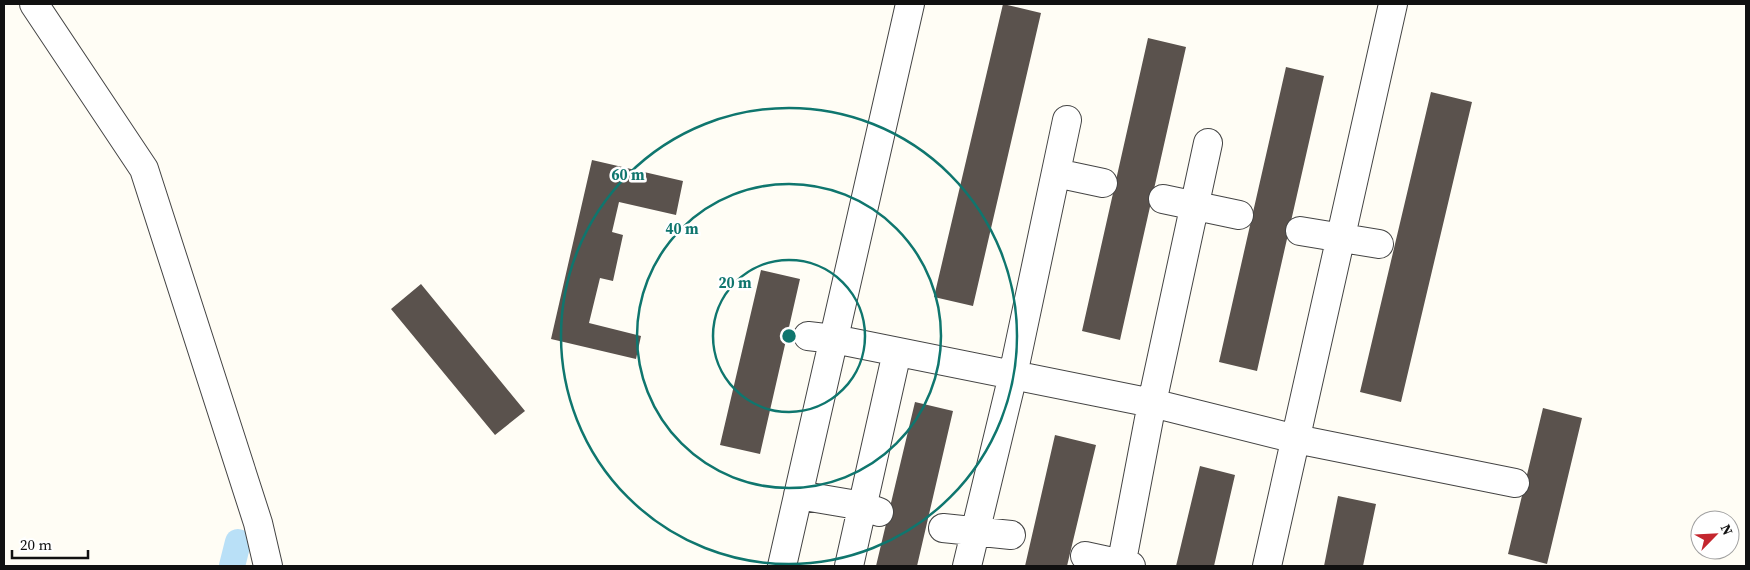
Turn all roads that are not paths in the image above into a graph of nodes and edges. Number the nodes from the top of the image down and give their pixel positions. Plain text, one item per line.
1 (34, 4) edge
2 (910, 4) edge
3 (1394, 7) edge
4 (1067, 120) dead end
5 (1208, 143) dead end
6 (1056, 174) junction
7 (1103, 183) dead end
8 (1163, 199) dead end
9 (1195, 206) junction
10 (1239, 215) dead end
11 (1300, 231) dead end
12 (1341, 238) junction
13 (1379, 244) dead end
14 (821, 338) junction
15 (897, 352) junction
16 (1013, 375) junction
17 (1152, 403) junction
18 (1296, 438) junction
19 (1515, 483) dead end
20 (798, 494) junction
21 (871, 509) junction
22 (943, 528) dead end
23 (976, 531) junction
24 (1011, 535) dead end
25 (1085, 556) dead end
26 (268, 566) edge
27 (782, 566) edge
28 (849, 566) edge
29 (967, 566) edge
30 (1124, 566) edge
31 (1267, 566) edge

1 - 26 street
2 - 14 street
3 - 12 street
4 - 6 street
5 - 9 street
6 - 7 street
6 - 16 street
8 - 9 street
9 - 10 street
9 - 17 street
11 - 12 street
12 - 13 street
12 - 18 street
14 - 15 street
14 - 20 street
15 - 16 street
15 - 21 street
16 - 17 street
16 - 23 street
17 - 18 street
17 - 30 street
18 - 19 street
18 - 31 street
20 - 21 street
20 - 27 street
21 - 28 street
22 - 23 street
23 - 24 street
23 - 29 street
25 - 30 street

